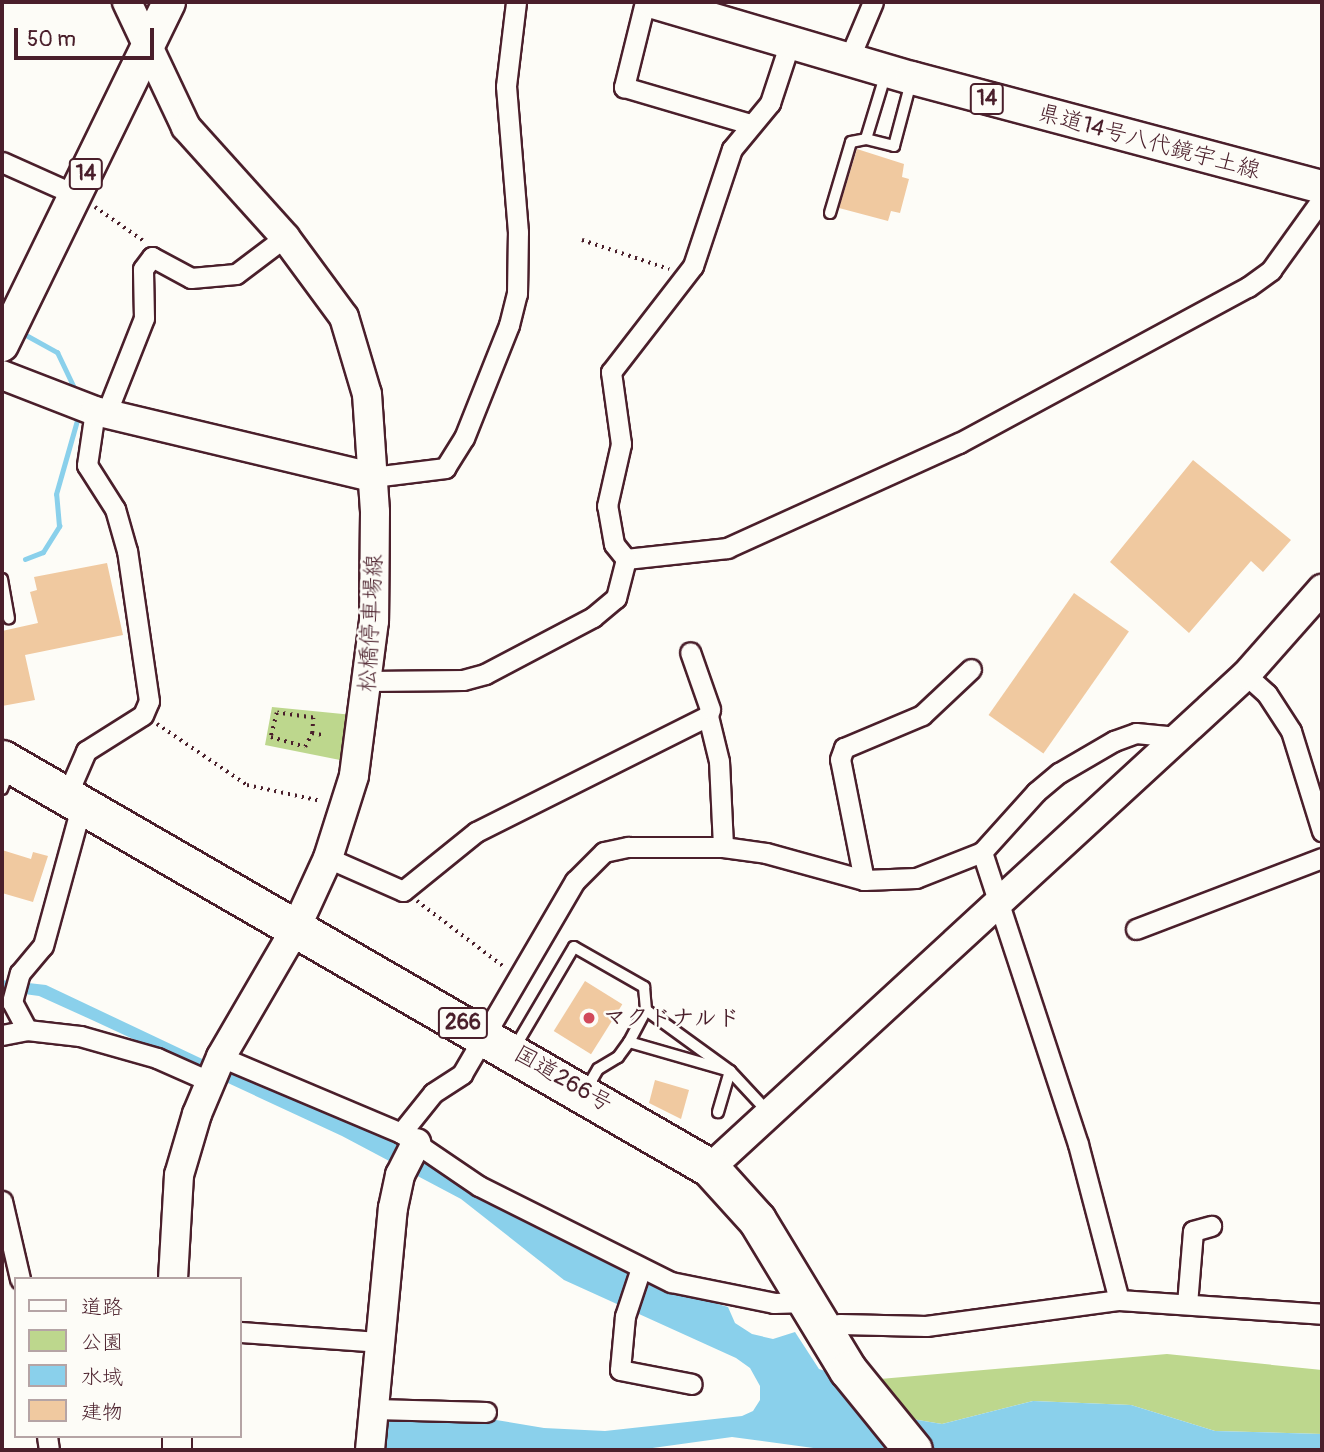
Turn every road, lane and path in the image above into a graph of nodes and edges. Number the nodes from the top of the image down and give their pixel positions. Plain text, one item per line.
1 (127, 2) edge
2 (170, 2) edge
3 (516, 2) edge
4 (645, 2) edge
5 (653, 2) edge
6 (873, 2) edge
7 (790, 42) junction
8 (146, 46) junction
9 (849, 59) junction
10 (899, 75) junction
11 (750, 124) junction
12 (866, 139) junction
13 (2, 162) edge
14 (1321, 187) edge
15 (76, 195) junction
16 (830, 213) dead end
17 (285, 237) junction
18 (582, 240) dead end
19 (152, 257) junction
20 (688, 275) junction
21 (2, 345) edge
22 (2, 375) edge
23 (90, 409) junction
24 (373, 477) junction
25 (626, 559) junction
26 (2, 579) edge
27 (1322, 589) edge
28 (9, 618) dead end
29 (690, 652) dead end
30 (971, 669) dead end
31 (1246, 675) junction
32 (368, 681) junction
33 (143, 715) junction
34 (708, 716) junction
35 (312, 733) junction
36 (321, 735) dead end
37 (1177, 737) junction
38 (5, 771) edge
39 (75, 799) junction
40 (346, 807) junction
41 (1322, 831) edge
42 (723, 847) junction
43 (982, 852) junction
44 (328, 858) junction
45 (1322, 858) edge
46 (864, 880) junction
47 (403, 891) junction
48 (999, 902) junction
49 (296, 928) junction
50 (1136, 929) dead end
51 (519, 978) junction
52 (646, 1010) junction
53 (27, 1030) junction
54 (2, 1035) edge
55 (629, 1042) junction
56 (499, 1043) junction
57 (215, 1070) junction
58 (730, 1071) junction
59 (585, 1091) junction
60 (719, 1112) dead end
61 (769, 1113) junction
62 (410, 1142) junction
63 (710, 1168) junction
64 (2, 1201) edge
65 (1211, 1226) dead end
66 (640, 1271) junction
67 (20, 1277) edge
68 (173, 1277) edge
69 (1119, 1300) junction
70 (1187, 1304) junction
71 (1322, 1314) edge
72 (813, 1315) junction
73 (242, 1332) edge
74 (379, 1342) junction
75 (692, 1384) dead end
76 (375, 1409) junction
77 (485, 1412) dead end
78 (370, 1450) edge
79 (913, 1450) edge

1 - 8 street, 松橋停車場線
2 - 8 main road, 14
3 - 24 street
4 - 11 street
5 - 7 main road, 県道14号八代鏡宇土線 / 14
6 - 9 street
7 - 9 main road, 県道14号八代鏡宇土線 / 14
7 - 11 street
8 - 15 main road, 14
8 - 17 street, 松橋停車場線
9 - 10 main road, 県道14号八代鏡宇土線 / 14
10 - 12 lane
10 - 12 lane
10 - 14 main road, 県道14号八代鏡宇土線 / 14
11 - 20 street
12 - 16 lane
13 - 15 street
14 - 25 street
15 - 19 path
15 - 21 main road, 14
17 - 19 street
17 - 24 street, 松橋停車場線
18 - 20 path
19 - 23 street
20 - 25 street
22 - 23 street
23 - 24 street
23 - 33 street
24 - 32 street, 松橋停車場線
25 - 32 street
26 - 28 lane
27 - 31 street
29 - 34 street
30 - 46 street
31 - 37 street
31 - 41 street
32 - 40 street, 松橋停車場線
33 - 39 street
33 - 40 path
34 - 42 street
34 - 47 street
35 - 35 path
35 - 36 path
37 - 43 street
37 - 48 street
38 - 39 highway, 国道266号 / 266
39 - 49 highway, 国道266号 / 266
39 - 53 street
40 - 44 street, 松橋停車場線
42 - 46 street
42 - 51 street
43 - 46 street
43 - 48 street
44 - 47 street
44 - 49 street, 松橋停車場線
45 - 50 street
47 - 51 path
48 - 61 street
48 - 69 street
49 - 56 highway, 国道266号 / 266
49 - 57 street, 松橋停車場線
51 - 56 street
52 - 55 lane
52 - 56 lane
52 - 58 lane
53 - 54 street
53 - 57 street
55 - 58 lane
55 - 59 lane
56 - 59 highway, 国道266号 / 266
56 - 62 street
57 - 62 street
57 - 68 street, 松橋停車場線
58 - 60 lane
58 - 61 lane
59 - 63 highway, 国道266号 / 266
61 - 63 street
62 - 66 street
62 - 74 street
63 - 72 highway, 国道266号 / 266
64 - 67 street
65 - 70 street
66 - 72 street
66 - 75 street
69 - 70 street
69 - 72 street
70 - 71 street
72 - 79 highway, 国道266号 / 266
73 - 74 street
74 - 76 street
76 - 77 street
76 - 78 street

